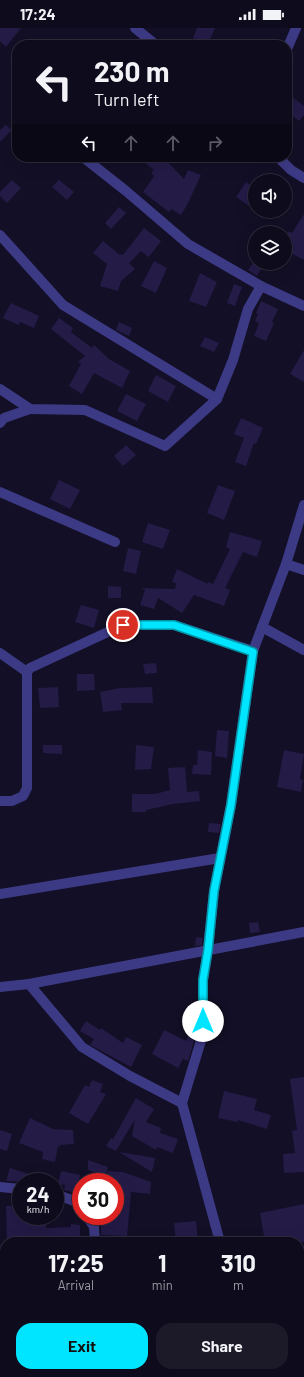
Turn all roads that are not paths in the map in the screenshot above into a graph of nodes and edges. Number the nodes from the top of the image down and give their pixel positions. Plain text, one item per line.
1 (135, 28) edge
2 (296, 28) edge
3 (150, 40) edge
4 (291, 40) edge
5 (89, 162) edge
6 (283, 162) edge
7 (304, 178) edge
8 (0, 235) edge
9 (261, 286) junction
10 (304, 306) edge
11 (0, 389) edge
12 (217, 399) junction
13 (30, 409) junction
14 (0, 423) edge
15 (0, 492) edge
16 (304, 505) edge
17 (114, 542) dead end
18 (286, 564) junction
19 (304, 570) edge
20 (262, 627) junction
21 (304, 650) edge
22 (253, 652) junction
23 (0, 653) edge
24 (27, 672) junction
25 (0, 801) edge
26 (220, 858) junction
27 (0, 894) edge
28 (304, 932) edge
29 (208, 950) junction
30 (29, 984) junction
31 (0, 987) edge
32 (182, 1103) junction
33 (0, 1187) edge
34 (12, 1188) edge
35 (93, 1225) edge
36 (95, 1237) edge
37 (219, 1237) edge

1 - 3 street
2 - 4 street
5 - 9 street
6 - 7 street
8 - 12 street
9 - 10 street
9 - 12 street
11 - 13 street
12 - 13 street
13 - 14 street
15 - 17 street
16 - 18 street
18 - 19 street
18 - 20 street
20 - 21 street
20 - 22 street
22 - 24 street
22 - 26 street
23 - 24 street
24 - 25 street
26 - 27 street
26 - 29 street
28 - 29 street
29 - 30 street
29 - 32 street
30 - 31 street
30 - 32 street
32 - 37 street
33 - 34 street
35 - 36 street

